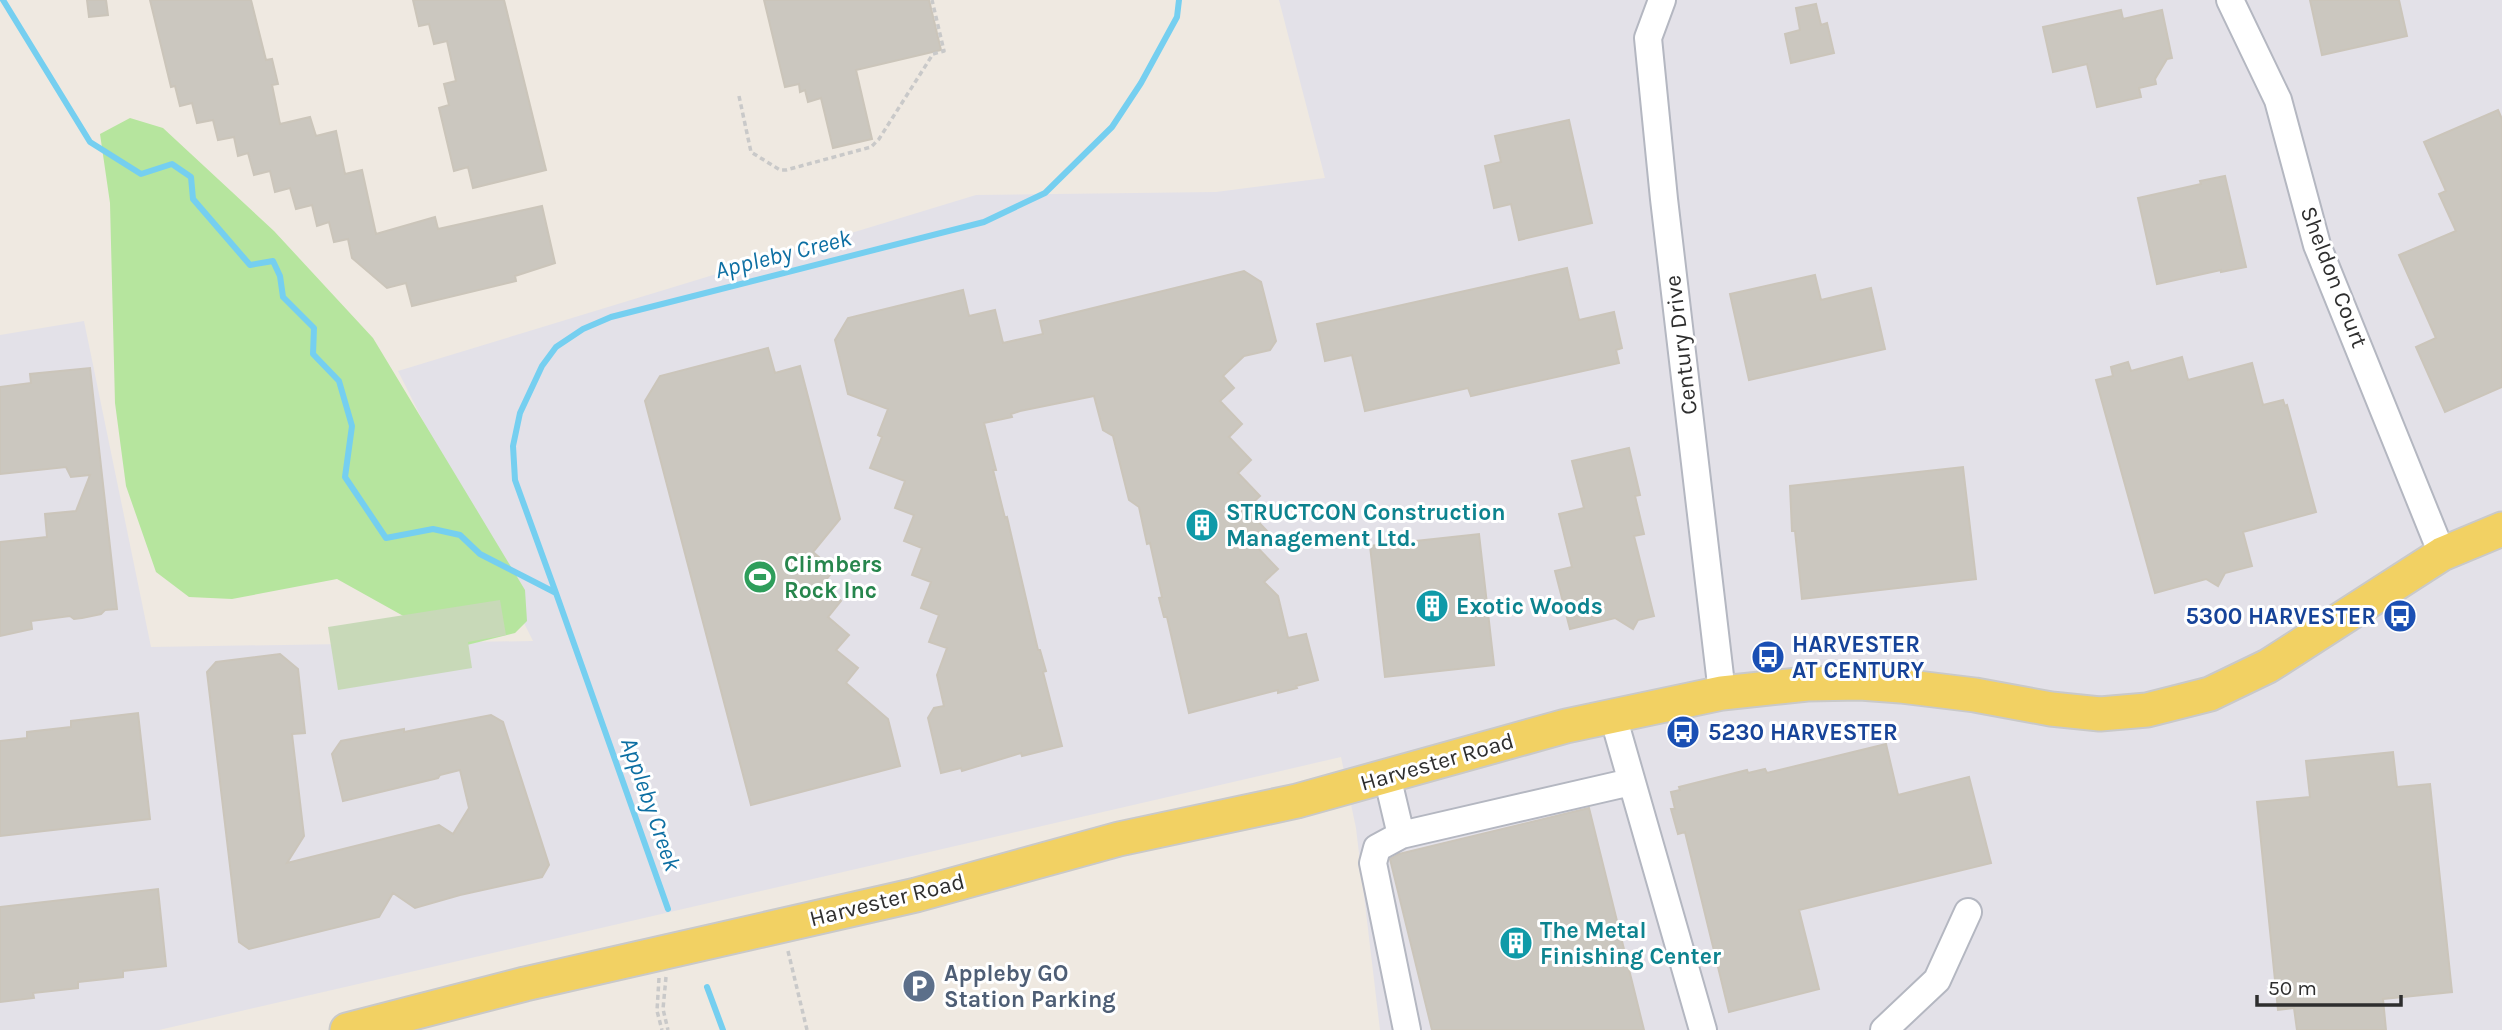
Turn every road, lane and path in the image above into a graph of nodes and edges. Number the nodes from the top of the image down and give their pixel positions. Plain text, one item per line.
1 (932, 0) edge
2 (1662, 0) edge
3 (2230, 0) edge
4 (739, 96) dead end
5 (840, 146) dead end
6 (843, 155) junction
7 (2502, 529) edge
8 (2442, 554) junction
9 (1722, 693) junction
10 (1613, 716) junction
11 (1387, 776) junction
12 (1630, 782) junction
13 (1401, 835) junction
14 (1968, 912) dead end
15 (773, 928) junction
16 (661, 954) junction
17 (347, 1030) edge
18 (662, 1030) edge
19 (668, 1030) edge
20 (807, 1030) edge
21 (1407, 1030) edge
22 (1703, 1030) edge
23 (1884, 1030) edge

1 - 6 path
2 - 9 street, Century Drive
3 - 8 street, Sheldon Court
4 - 6 path
5 - 6 path
7 - 8 main road, Harvester Road
8 - 9 main road, Harvester Road
9 - 10 main road, Harvester Road
10 - 11 main road, Harvester Road
10 - 12 street
11 - 13 street
11 - 15 main road, Harvester Road
12 - 13 street
12 - 22 street
13 - 21 street
14 - 23 street
15 - 16 main road, Harvester Road
15 - 20 path
16 - 17 main road, Harvester Road
16 - 18 path
16 - 19 path

